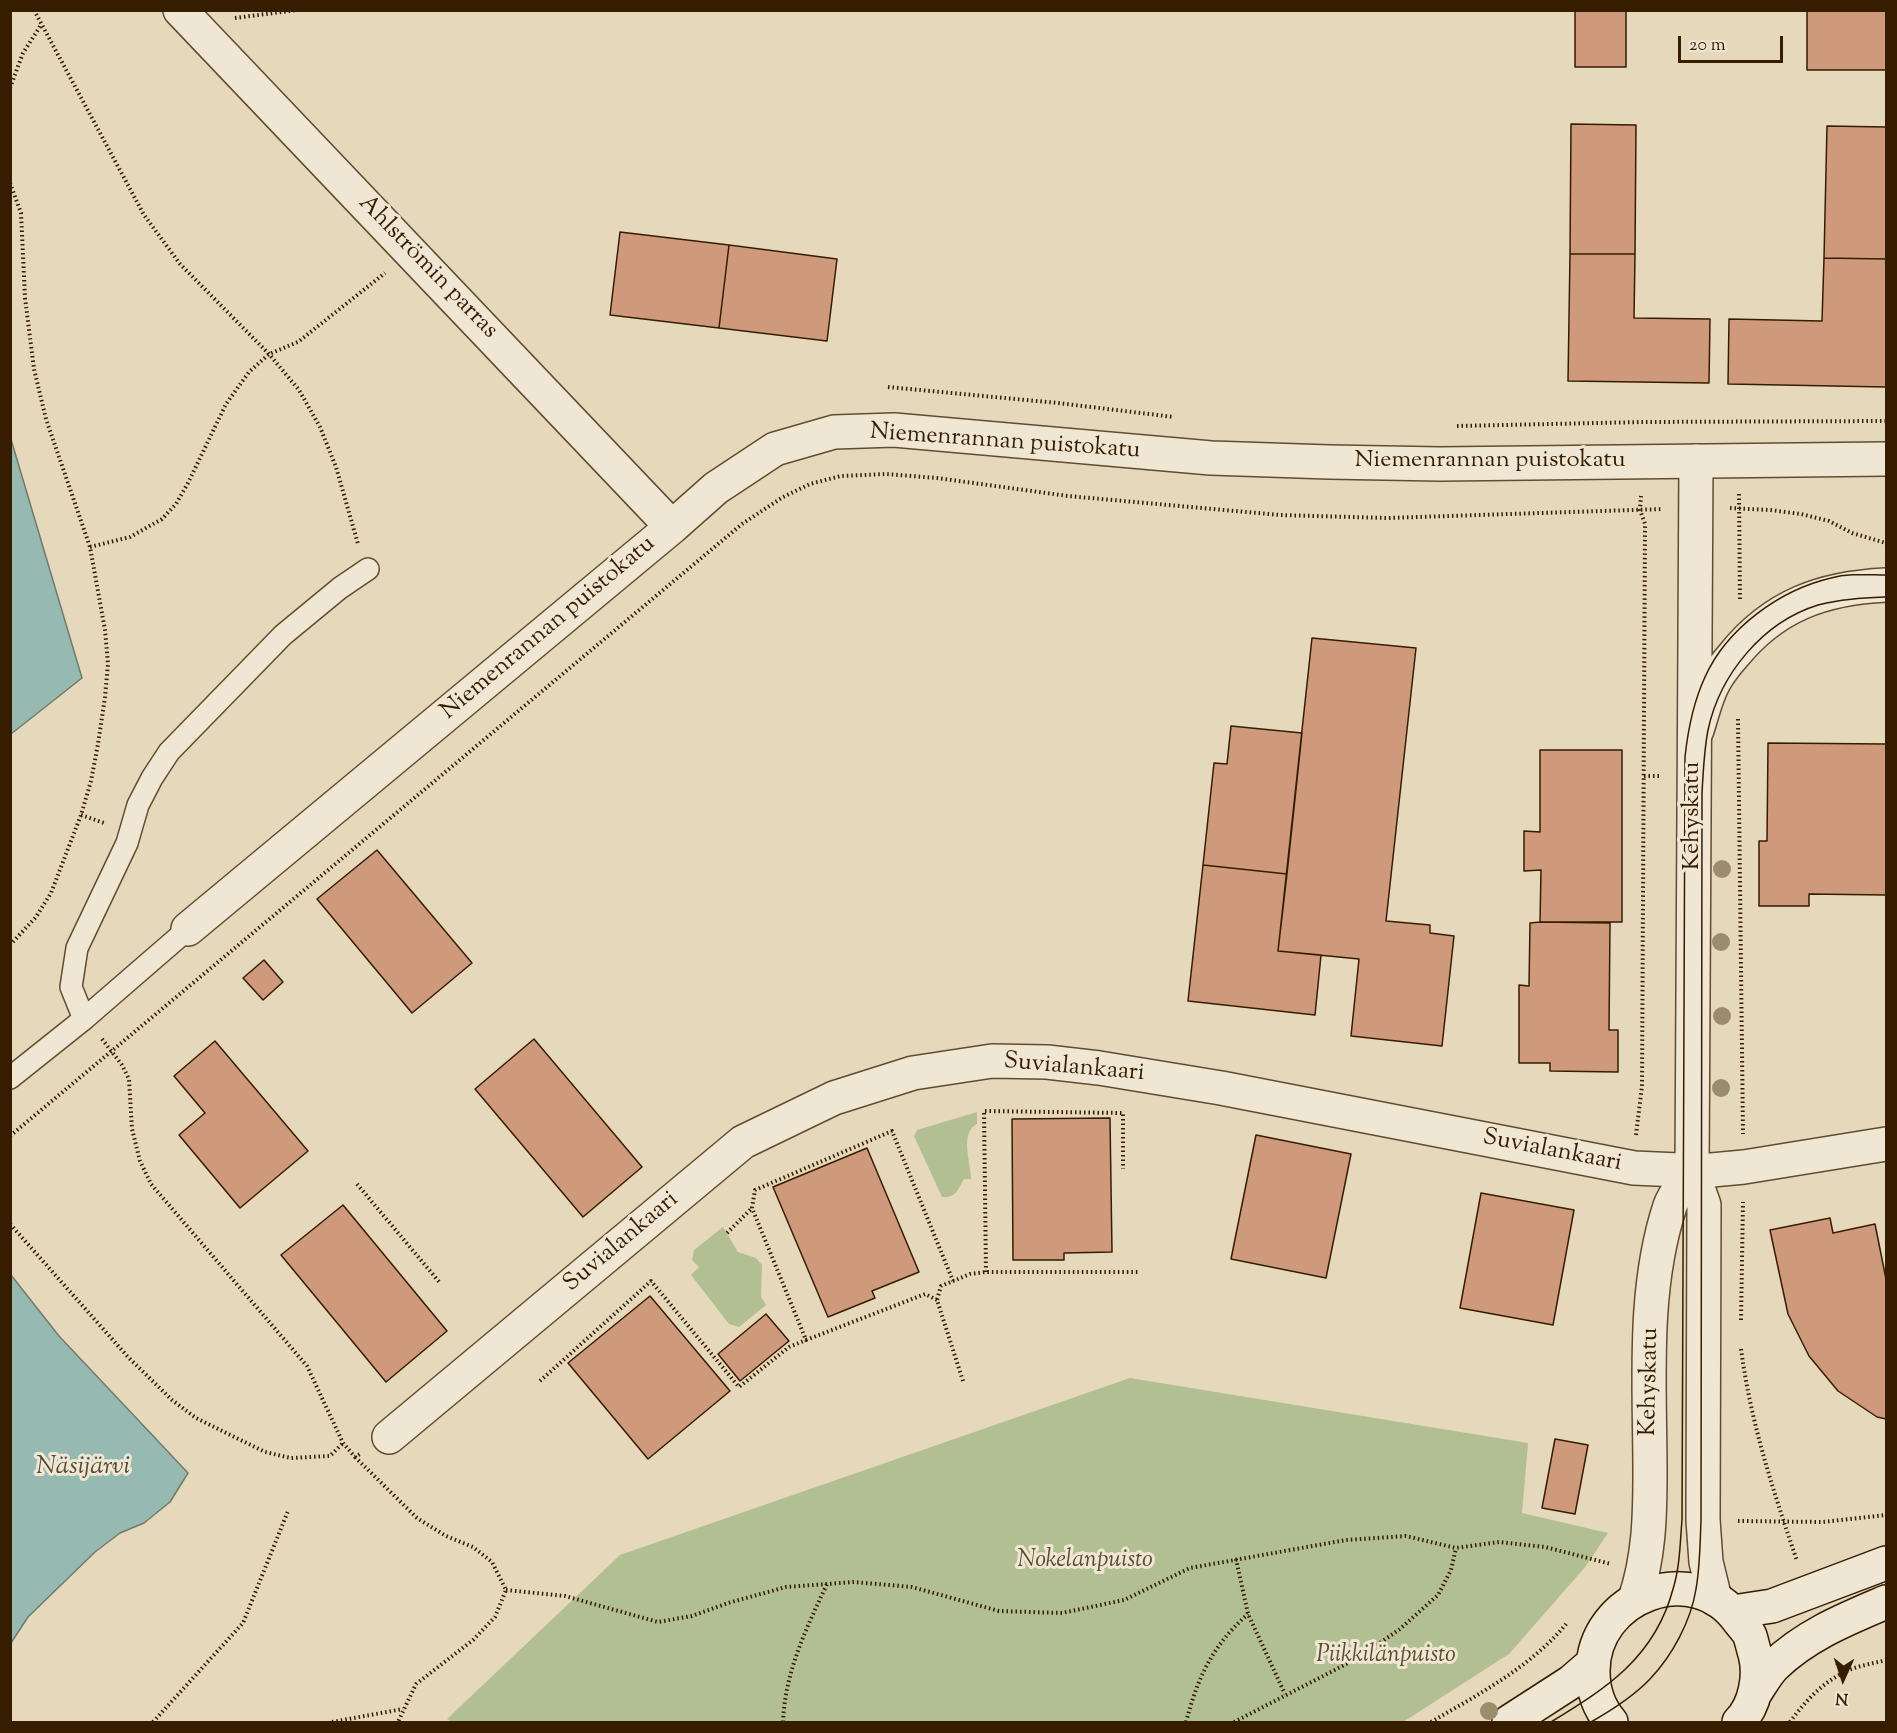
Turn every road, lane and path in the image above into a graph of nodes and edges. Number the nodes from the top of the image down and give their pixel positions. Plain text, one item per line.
1 (34, 10) edge
2 (297, 10) edge
3 (186, 17) edge
4 (41, 25) junction
5 (10, 88) edge
6 (10, 183) edge
7 (412, 252) junction
8 (269, 354) junction
9 (888, 387) dead end
10 (1185, 419) dead end
11 (1737, 421) junction
12 (1887, 421) edge
13 (1643, 422) junction
14 (1452, 426) dead end
15 (1887, 459) edge
16 (1738, 460) junction
17 (1642, 461) junction
18 (1696, 461) junction
19 (1739, 507) junction
20 (1696, 508) junction
21 (1640, 510) junction
22 (672, 527) junction
23 (1887, 543) edge
24 (90, 547) junction
25 (368, 570) joint
26 (1887, 585) edge
27 (1739, 648) junction
28 (1738, 719) dead end
29 (1694, 737) junction
30 (188, 929) joint
31 (10, 945) edge
32 (84, 1019) junction
33 (112, 1050) junction
34 (10, 1078) edge
35 (10, 1136) edge
36 (1887, 1144) edge
37 (1743, 1167) junction
38 (1635, 1168) junction
39 (1122, 1169) dead end
40 (1692, 1171) junction
41 (357, 1184) dead end
42 (752, 1208) junction
43 (10, 1224) edge
44 (727, 1233) dead end
45 (986, 1272) junction
46 (1139, 1272) dead end
47 (953, 1281) junction
48 (441, 1284) dead end
49 (937, 1300) junction
50 (1741, 1325) dead end
51 (806, 1340) junction
52 (1740, 1348) dead end
53 (540, 1381) dead end
54 (963, 1381) dead end
55 (389, 1437) joint
56 (343, 1443) junction
57 (355, 1457) junction
58 (288, 1512) dead end
59 (1887, 1515) edge
60 (1703, 1520) junction
61 (1784, 1521) junction
62 (1456, 1548) junction
63 (1236, 1559) junction
64 (1887, 1563) edge
65 (1608, 1572) dead end
66 (827, 1584) junction
67 (506, 1590) junction
68 (1635, 1599) junction
69 (1887, 1602) edge
70 (1724, 1606) junction
71 (1248, 1614) junction
72 (1570, 1620) dead end
73 (1887, 1660) edge
74 (1593, 1663) junction
75 (1755, 1692) junction
76 (1285, 1694) junction
77 (403, 1709) junction
78 (153, 1722) edge
79 (332, 1722) edge
80 (398, 1722) edge
81 (783, 1722) edge
82 (1186, 1722) edge
83 (1234, 1722) edge
84 (1431, 1722) edge
85 (1509, 1722) edge
86 (1611, 1722) edge
87 (1739, 1722) edge
88 (1790, 1722) edge

1 - 4 path
2 - 3 path
3 - 7 street, Ahlströmin parras
4 - 5 path
4 - 8 path
6 - 24 path
7 - 8 path
7 - 22 street, Ahlströmin parras
8 - 24 path
8 - 25 path
9 - 10 path
11 - 12 path
11 - 13 path
11 - 16 path
13 - 14 path
13 - 17 path
15 - 16 street, Niemenrannan puistokatu
16 - 18 street, Niemenrannan puistokatu
16 - 19 path
17 - 18 street, Niemenrannan puistokatu
17 - 21 path
17 - 22 street, Niemenrannan puistokatu
18 - 20 street, Kehyskatu
19 - 20 path
19 - 23 path
19 - 27 path
20 - 21 path
20 - 29 street, Kehyskatu
21 - 33 path
21 - 38 path
22 - 30 street, Niemenrannan puistokatu
24 - 31 path
25 - 32 lane
26 - 27 street
27 - 29 street
28 - 37 path
29 - 40 street, Kehyskatu
30 - 32 lane
32 - 33 path
32 - 34 lane
33 - 35 path
33 - 56 path
36 - 37 street, Suvialankaari
37 - 40 street, Suvialankaari
37 - 50 path
38 - 40 street, Suvialankaari
38 - 55 street, Suvialankaari
39 - 45 path
40 - 60 street, Kehyskatu
40 - 68 street, Kehyskatu
41 - 48 path
42 - 44 path
42 - 47 path
42 - 51 path
43 - 56 path
45 - 46 path
45 - 47 path
47 - 49 path
49 - 51 path
49 - 54 path
51 - 53 path
52 - 61 path
55 - 57 path
56 - 57 path
57 - 67 path
58 - 78 path
59 - 61 path
60 - 61 path
60 - 70 street, Kehyskatu
62 - 63 path
62 - 65 path
62 - 76 path
63 - 66 path
63 - 71 path
64 - 70 street
66 - 67 path
66 - 81 path
67 - 77 path
68 - 70 street
68 - 74 street
69 - 75 street
70 - 75 street
71 - 76 path
71 - 82 path
72 - 84 path
73 - 88 path
74 - 85 street
74 - 86 street
75 - 87 street
76 - 83 path
77 - 79 path
77 - 80 path

